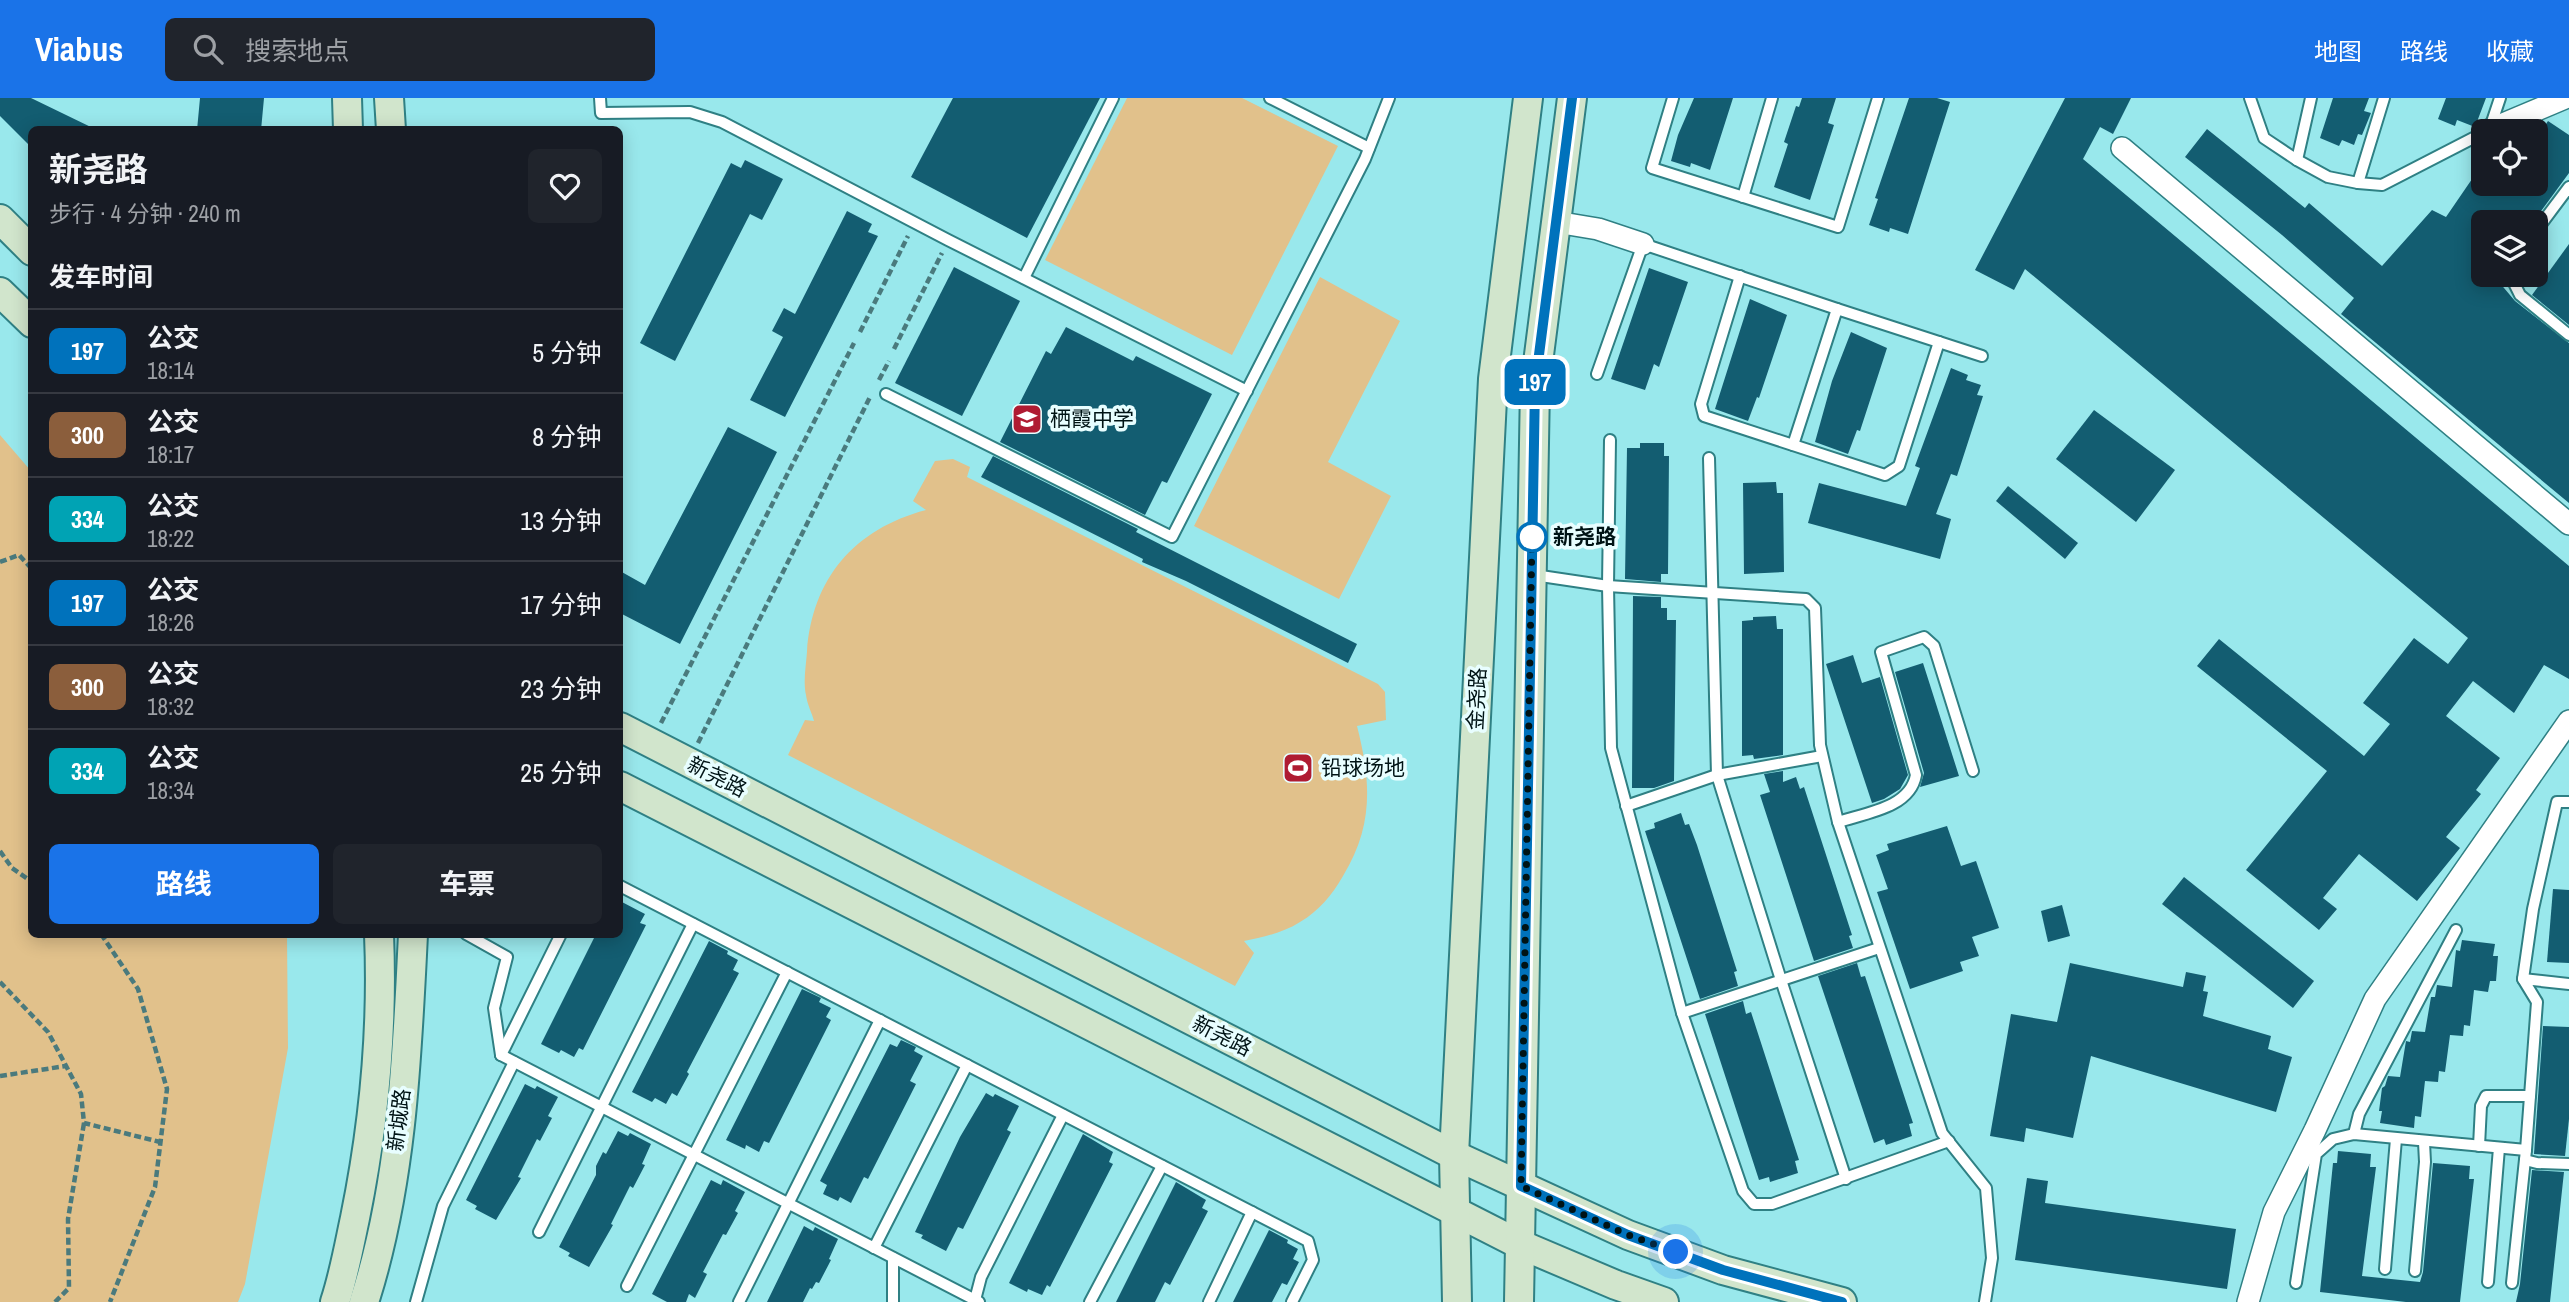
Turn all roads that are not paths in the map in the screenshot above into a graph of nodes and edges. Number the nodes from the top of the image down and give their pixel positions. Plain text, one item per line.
1 (347, 98) edge
2 (389, 98) edge
3 (600, 98) edge
4 (1113, 98) edge
5 (1270, 98) edge
6 (1389, 98) edge
7 (1528, 98) edge
8 (1572, 98) edge
9 (1673, 98) edge
10 (1772, 98) edge
11 (1878, 98) edge
12 (2250, 98) edge
13 (2311, 98) edge
14 (2384, 98) edge
15 (2500, 98) edge
16 (2565, 98) edge
17 (2492, 119) edge
18 (2517, 119) edge
19 (348, 126) edge
20 (391, 126) edge
21 (2471, 140) edge
22 (1369, 148) junction
23 (2122, 148) dead end
24 (2297, 160) junction
25 (2358, 183) junction
26 (2569, 187) edge
27 (1743, 197) junction
28 (2548, 215) edge
29 (0, 219) edge
30 (1556, 222) junction
31 (1643, 244) junction
32 (28, 247) edge
33 (1740, 276) junction
34 (1024, 278) junction
35 (2516, 287) edge
36 (0, 292) edge
37 (1837, 309) junction
38 (28, 319) edge
39 (2569, 335) edge
40 (1938, 342) junction
41 (1982, 356) dead end
42 (1597, 374) dead end
43 (1247, 391) junction
44 (886, 394) dead end
45 (1610, 440) dead end
46 (1793, 445) junction
47 (1709, 458) dead end
48 (2569, 524) edge
49 (1532, 575) junction
50 (1608, 586) junction
51 (1713, 593) junction
52 (2569, 721) edge
53 (623, 729) edge
54 (1822, 756) junction
55 (1973, 771) dead end
56 (1717, 775) junction
57 (623, 788) edge
58 (2569, 803) edge
59 (1626, 806) junction
60 (1838, 822) junction
61 (623, 888) edge
62 (693, 924) junction
63 (2456, 930) dead end
64 (379, 938) edge
65 (413, 938) edge
66 (473, 938) edge
67 (559, 938) edge
68 (1878, 948) junction
69 (787, 972) junction
70 (2523, 979) junction
71 (1781, 980) junction
72 (2569, 984) edge
73 (1682, 1013) junction
74 (880, 1020) junction
75 (501, 1055) junction
76 (514, 1062) junction
77 (967, 1065) junction
78 (2530, 1096) junction
79 (601, 1107) junction
80 (1063, 1115) junction
81 (2354, 1134) junction
82 (2396, 1139) junction
83 (1949, 1141) junction
84 (2424, 1142) junction
85 (2479, 1146) junction
86 (2499, 1148) junction
87 (694, 1155) junction
88 (1454, 1155) junction
89 (2525, 1155) junction
90 (2569, 1164) edge
91 (1162, 1166) junction
92 (1846, 1179) junction
93 (1521, 1186) junction
94 (788, 1203) junction
95 (1455, 1211) junction
96 (1252, 1212) junction
97 (539, 1232) dead end
98 (1519, 1244) junction
99 (874, 1248) junction
100 (893, 1258) junction
101 (2385, 1269) dead end
102 (2415, 1271) dead end
103 (2488, 1282) dead end
104 (2295, 1283) dead end
105 (2512, 1283) dead end
106 (627, 1286) dead end
107 (977, 1301) edge
108 (335, 1302) edge
109 (364, 1302) edge
110 (416, 1302) edge
111 (739, 1302) edge
112 (893, 1302) edge
113 (1090, 1302) edge
114 (1209, 1302) edge
115 (1292, 1302) edge
116 (1457, 1302) edge
117 (1520, 1302) edge
118 (1664, 1302) edge
119 (1842, 1302) edge
120 (1986, 1302) edge
121 (2248, 1302) edge

1 - 19 main road
2 - 20 main road
3 - 34 lane
4 - 34 lane
5 - 22 lane
6 - 22 lane
7 - 88 main road, 金尧路
8 - 30 main road
9 - 27 lane
10 - 27 lane
11 - 27 lane
12 - 24 lane
13 - 24 lane
14 - 25 lane
15 - 17 lane
16 - 18 street
21 - 25 lane
22 - 43 lane
23 - 48 street
24 - 25 lane
26 - 28 lane
29 - 32 main road
30 - 31 street
30 - 49 main road
31 - 33 lane
31 - 42 lane
33 - 37 lane
33 - 46 lane
34 - 43 lane
35 - 39 lane
36 - 38 main road
37 - 40 lane
37 - 46 lane
40 - 41 lane
40 - 46 lane
43 - 44 lane
45 - 50 lane
47 - 51 lane
49 - 50 lane
49 - 93 main road
50 - 51 lane
50 - 59 lane
51 - 54 lane
51 - 56 lane
52 - 121 street
53 - 88 main road, 新尧路
54 - 56 lane
54 - 60 lane
55 - 60 lane
56 - 59 lane
56 - 71 lane
57 - 95 main road
58 - 70 lane
59 - 73 lane
60 - 68 lane
61 - 62 lane
62 - 69 lane
62 - 79 lane
63 - 81 lane
64 - 108 main road, 新城路
65 - 109 main road, 新城路
66 - 75 lane
67 - 75 lane
68 - 71 lane
68 - 83 lane
69 - 74 lane
69 - 87 lane
70 - 72 lane
70 - 78 lane
71 - 73 lane
71 - 92 lane
73 - 92 lane
74 - 77 lane
74 - 94 lane
75 - 76 lane
76 - 79 lane
76 - 110 lane
77 - 80 lane
77 - 99 lane
78 - 85 lane
78 - 89 lane
79 - 87 lane
79 - 97 lane
80 - 91 lane
80 - 107 lane
81 - 82 lane
81 - 104 lane
82 - 84 lane
82 - 101 lane
83 - 92 lane
83 - 120 lane
84 - 85 lane
84 - 102 lane
85 - 86 lane
86 - 89 lane
86 - 103 lane
87 - 94 lane
87 - 106 lane
88 - 93 main road, 新尧路
88 - 95 main road, 金尧路
89 - 90 lane
89 - 105 lane
91 - 96 lane
91 - 113 lane
93 - 98 main road
93 - 119 main road, 新尧路
94 - 99 lane
94 - 111 lane
95 - 98 main road
95 - 116 main road, 金尧路
96 - 114 lane
96 - 115 lane
98 - 117 main road
98 - 118 main road
99 - 100 lane
100 - 107 lane
100 - 112 lane

